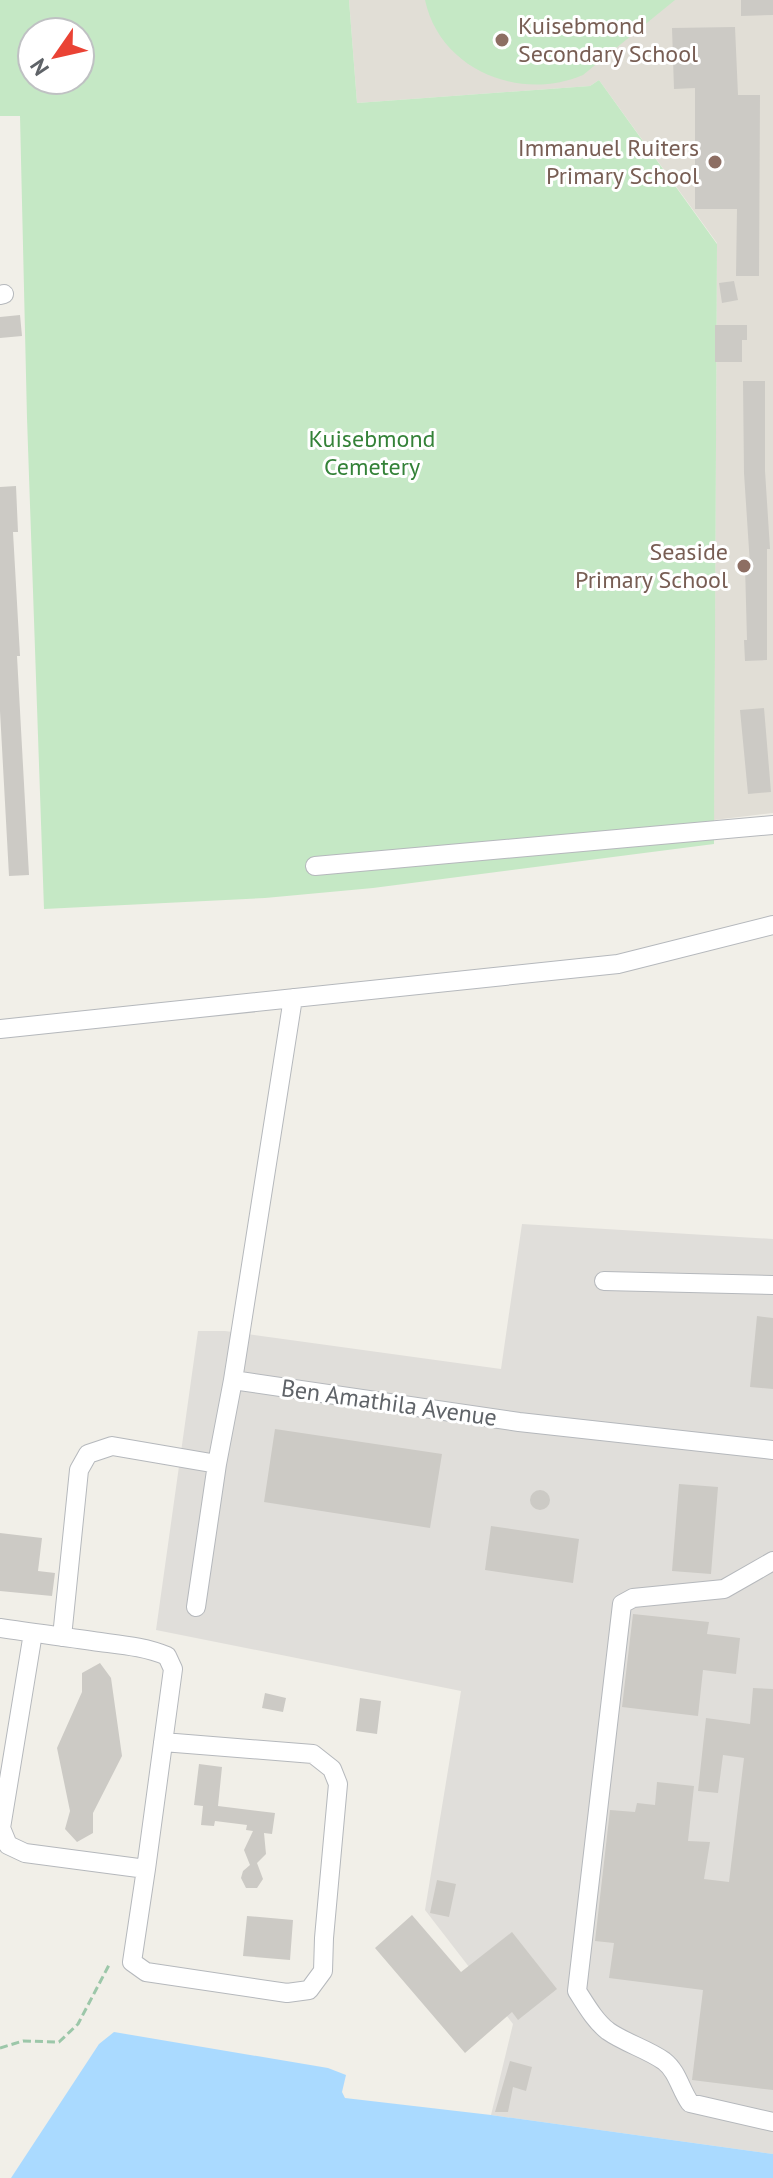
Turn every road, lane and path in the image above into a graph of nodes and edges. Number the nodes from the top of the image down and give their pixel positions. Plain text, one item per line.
1 (773, 825) edge
2 (315, 866) dead end
3 (773, 925) edge
4 (293, 998) junction
5 (0, 1029) edge
6 (604, 1281) dead end
7 (773, 1285) edge
8 (233, 1380) junction
9 (773, 1450) edge
10 (217, 1464) junction
11 (773, 1561) edge
12 (196, 1607) dead end
13 (0, 1628) edge
14 (33, 1633) junction
15 (62, 1637) junction
16 (8, 1740) edge
17 (163, 1742) junction
18 (146, 1869) junction
19 (109, 1965) dead end
20 (0, 2048) edge
21 (773, 2122) edge

1 - 2 street
3 - 4 street
4 - 5 street
4 - 8 street
6 - 7 street
8 - 9 street, Ben Amathila Avenue
8 - 10 street
10 - 12 street
10 - 15 street
11 - 21 street
13 - 14 street
14 - 15 street
14 - 16 street
15 - 17 street
16 - 18 street
17 - 18 street
17 - 18 street
19 - 20 path

